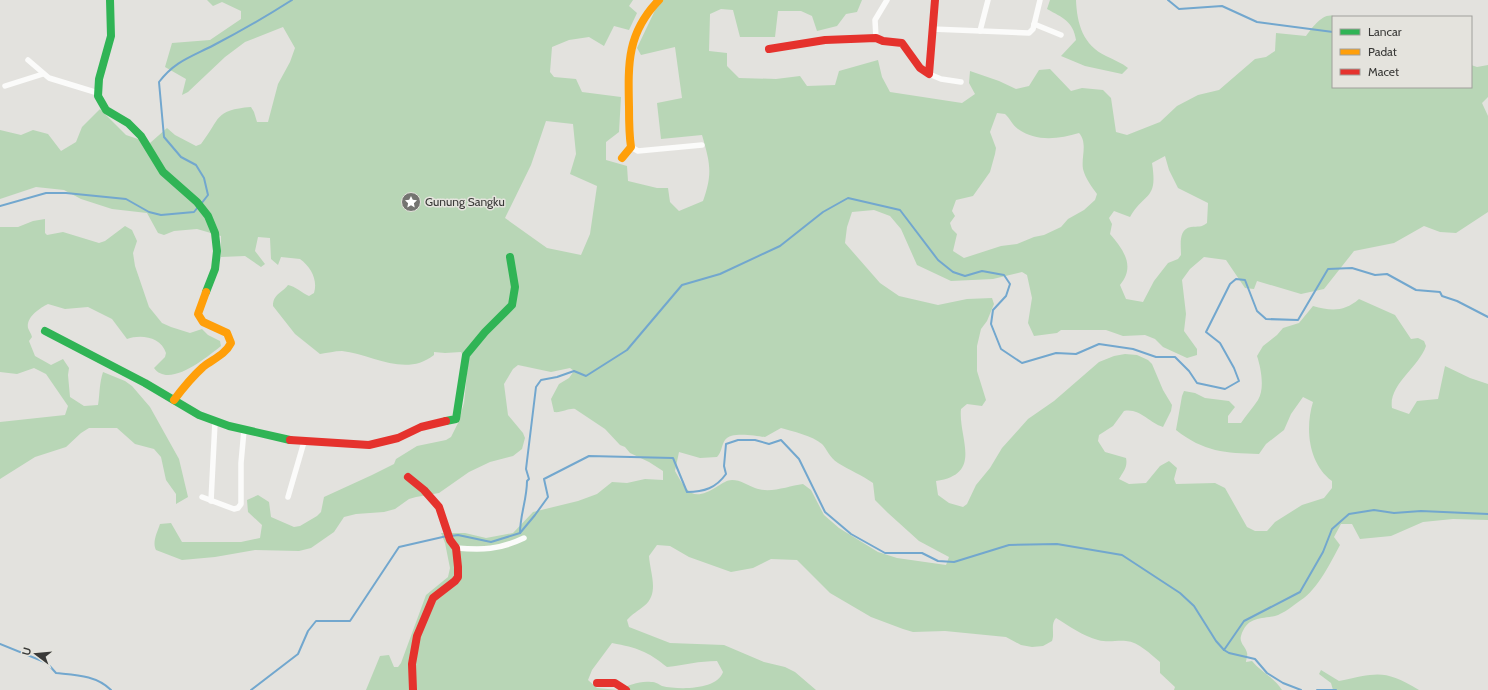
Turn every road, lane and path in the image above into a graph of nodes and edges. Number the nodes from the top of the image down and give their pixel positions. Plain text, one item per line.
1 (110, 0) edge
2 (659, 0) edge
3 (887, 0) edge
4 (935, 0) edge
5 (988, 0) edge
6 (1040, 0) edge
7 (1034, 24) junction
8 (932, 29) junction
9 (980, 30) junction
10 (1061, 35) dead end
11 (876, 38) junction
12 (769, 49) dead end
13 (28, 60) dead end
14 (43, 74) junction
15 (929, 74) junction
16 (961, 82) dead end
17 (5, 86) dead end
18 (98, 93) junction
19 (702, 145) dead end
20 (631, 147) junction
21 (622, 158) dead end
22 (510, 257) dead end
23 (45, 330) dead end
24 (174, 400) junction
25 (215, 422) junction
26 (244, 430) junction
27 (304, 442) junction
28 (408, 477) dead end
29 (202, 497) dead end
30 (288, 497) dead end
31 (211, 501) junction
32 (524, 538) dead end
33 (456, 548) junction
34 (597, 683) dead end
35 (413, 690) edge
36 (626, 690) edge

1 - 18 street
2 - 20 street
3 - 11 street
4 - 8 street
5 - 9 street
6 - 7 street
7 - 9 street
7 - 10 street
8 - 9 street
8 - 15 street
11 - 12 street
11 - 15 street
13 - 14 street
14 - 17 street
14 - 18 street
15 - 16 street
18 - 24 street
19 - 20 street
20 - 21 street
22 - 27 street
23 - 24 street
24 - 25 street
25 - 26 street
25 - 31 street
26 - 27 street
26 - 31 street
27 - 30 street
28 - 33 street
29 - 31 street
32 - 33 street
33 - 35 street
34 - 36 street

